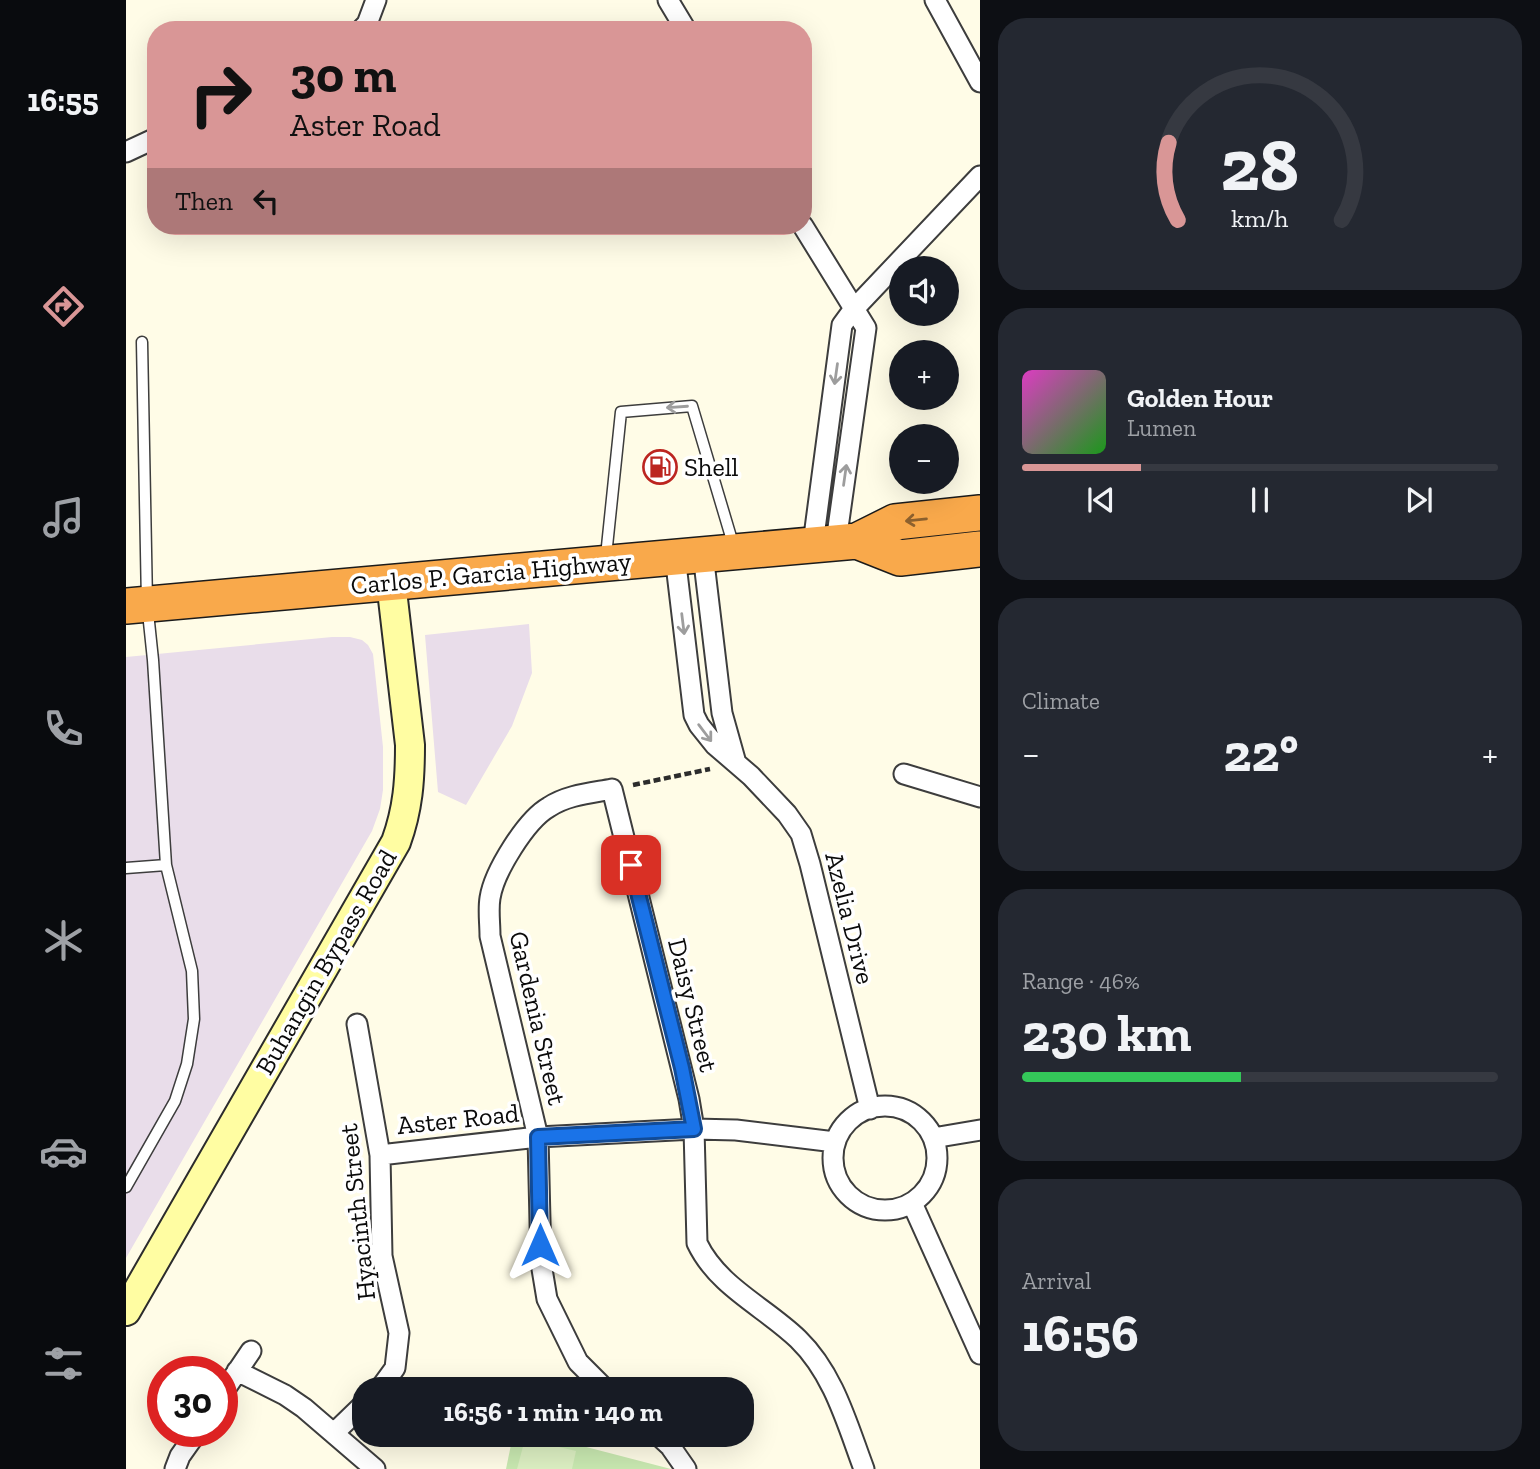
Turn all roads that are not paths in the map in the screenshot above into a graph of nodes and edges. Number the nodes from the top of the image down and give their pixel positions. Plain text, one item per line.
1 (376, 0) edge
2 (668, 0) edge
3 (935, 0) edge
4 (368, 21) edge
5 (680, 21) edge
6 (980, 82) edge
7 (147, 142) edge
8 (126, 152) edge
9 (980, 176) edge
10 (808, 235) edge
11 (853, 310) junction
12 (142, 342) dead end
13 (980, 513) edge
14 (835, 543) junction
15 (980, 549) edge
16 (704, 554) junction
17 (606, 563) junction
18 (391, 582) junction
19 (136, 604) edge
20 (717, 675) junction
21 (689, 678) junction
22 (736, 763) junction
23 (904, 774) dead end
24 (612, 789) joint
25 (980, 797) edge
26 (166, 865) junction
27 (126, 868) edge
28 (357, 1024) dead end
29 (870, 1108) junction
30 (694, 1129) junction
31 (980, 1130) edge
32 (538, 1137) junction
33 (933, 1138) junction
34 (835, 1142) junction
35 (380, 1154) junction
36 (126, 1187) edge
37 (912, 1202) junction
38 (126, 1311) edge
39 (251, 1351) dead end
40 (980, 1354) edge
41 (238, 1370) edge
42 (238, 1372) edge
43 (389, 1377) edge
44 (593, 1377) edge
45 (352, 1416) edge
46 (334, 1433) junction
47 (186, 1447) edge
48 (671, 1447) edge
49 (175, 1469) edge
50 (375, 1469) edge
51 (686, 1469) edge
52 (864, 1469) edge

1 - 4 street
2 - 5 street
3 - 6 street
7 - 8 street
9 - 11 street
10 - 11 street
11 - 14 street
12 - 19 lane
13 -> 14 highway, Carlos P. Garcia Highway
14 - 15 highway, Carlos P. Garcia Highway
14 - 16 highway, Carlos P. Garcia Highway
16 - 17 highway, Carlos P. Garcia Highway
16 -> 17 lane
16 - 20 street, Azelia Drive
16 -> 21 street, Azelia Drive
17 - 18 highway, Carlos P. Garcia Highway
18 - 19 highway, Carlos P. Garcia Highway
18 - 38 main road, Buhangin Bypass Road
19 - 26 lane
20 - 21 street
20 - 22 street, Azelia Drive
21 -> 22 street, Azelia Drive
22 - 29 street, Azelia Drive
23 - 25 street
24 - 30 street, Daisy Street
24 - 32 street, Gardenia Street
26 - 27 lane
26 - 36 lane
28 - 35 street, Hyacinth Street
29 - 33 street
29 - 34 street
30 - 32 street, Aster Road
30 - 34 street, Aster Road
30 - 52 street, Daisy Street
31 - 33 street
32 - 35 street, Aster Road
32 - 44 street, Gardenia Street
33 - 37 street
34 - 37 street
35 - 43 street, Hyacinth Street
37 - 40 street
39 - 41 street
42 - 46 street
45 - 46 street
46 - 50 street
47 - 49 street
48 - 51 street

